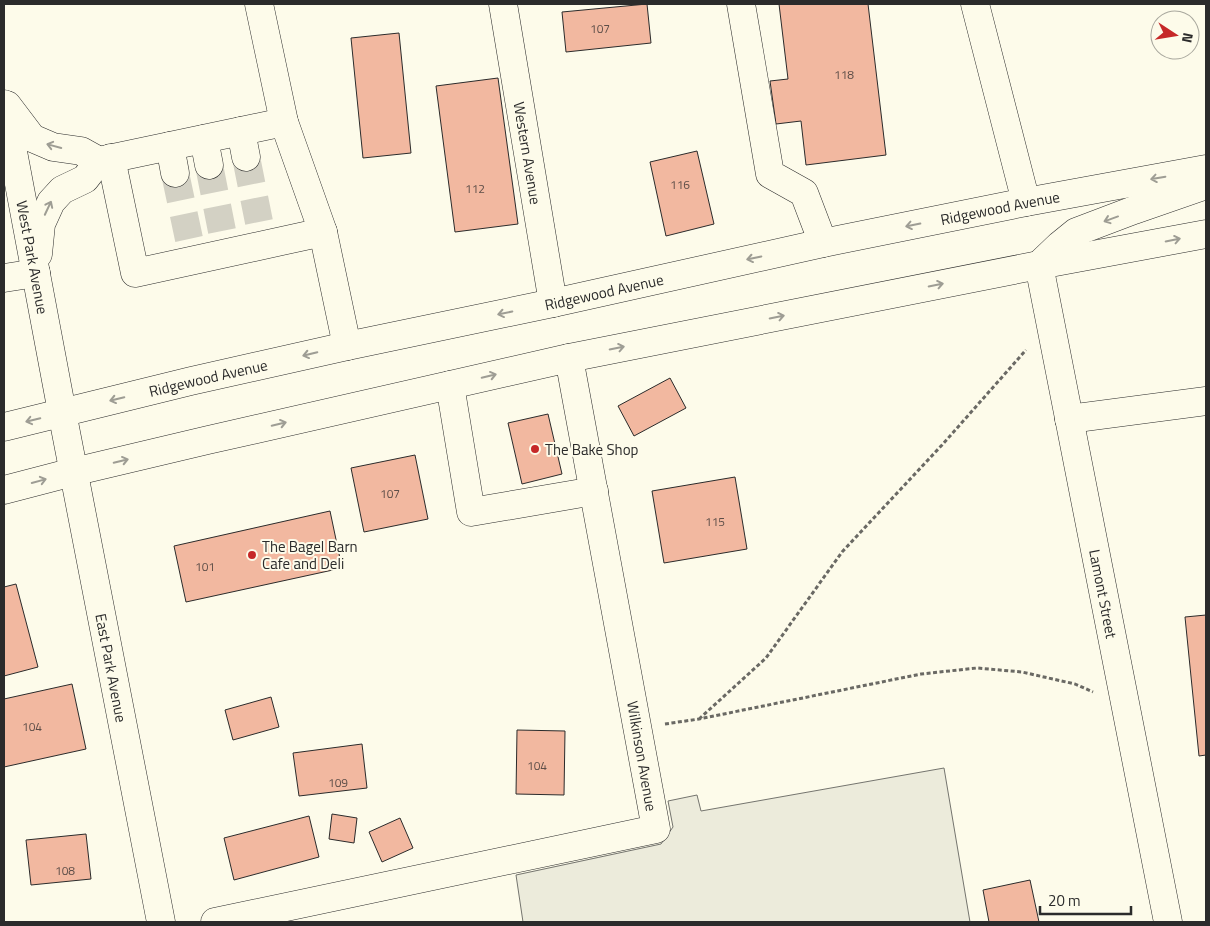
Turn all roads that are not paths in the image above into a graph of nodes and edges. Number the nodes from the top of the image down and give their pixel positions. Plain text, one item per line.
1 (259, 4) edge
2 (502, 4) edge
3 (741, 4) edge
4 (975, 4) edge
5 (4, 100) edge
6 (4, 104) edge
7 (284, 122) junction
8 (240, 131) junction
9 (204, 139) junction
10 (170, 146) junction
11 (246, 157) tunnel mouth
12 (105, 160) junction
13 (209, 165) tunnel mouth
14 (1206, 169) edge
15 (175, 173) tunnel mouth
16 (1206, 185) edge
17 (1026, 202) junction
18 (323, 232) junction
19 (1206, 234) edge
20 (823, 243) junction
21 (1039, 265) junction
22 (36, 273) junction
23 (4, 278) edge
24 (552, 303) junction
25 (347, 346) junction
26 (569, 358) junction
27 (450, 385) junction
28 (1206, 401) edge
29 (62, 412) junction
30 (1069, 419) junction
31 (4, 427) edge
32 (73, 472) junction
33 (4, 490) edge
34 (594, 490) junction
35 (161, 922) edge
36 (216, 922) edge
37 (1168, 922) edge

1 - 7 street
2 - 24 street, Western Avenue
3 - 20 street
4 - 17 street
12 -> 5 street
6 - 22 street, West Park Avenue
7 - 8 street
7 - 18 street
8 - 9 street
8 - 11 street
9 - 10 street
9 - 13 street
10 - 12 street
10 - 15 street
12 - 18 street
22 -> 12 street
14 -> 17 street, Ridgewood Avenue
16 -> 21 street
17 -> 20 street, Ridgewood Avenue
18 - 25 street
21 -> 19 street
20 -> 24 street, Ridgewood Avenue
26 -> 21 street
21 - 30 street, Lamont Street
22 - 23 street
22 - 29 street, West Park Avenue
24 -> 25 street, Ridgewood Avenue
25 -> 29 street, Ridgewood Avenue
27 -> 26 street
26 - 34 street, Wilkinson Avenue
32 -> 27 street
27 - 34 street
28 - 30 street
29 -> 31 street, Ridgewood Avenue
29 - 32 street, East Park Avenue
30 - 37 street, Lamont Street
33 -> 32 street
32 - 35 street, East Park Avenue
34 - 36 street, Wilkinson Avenue

